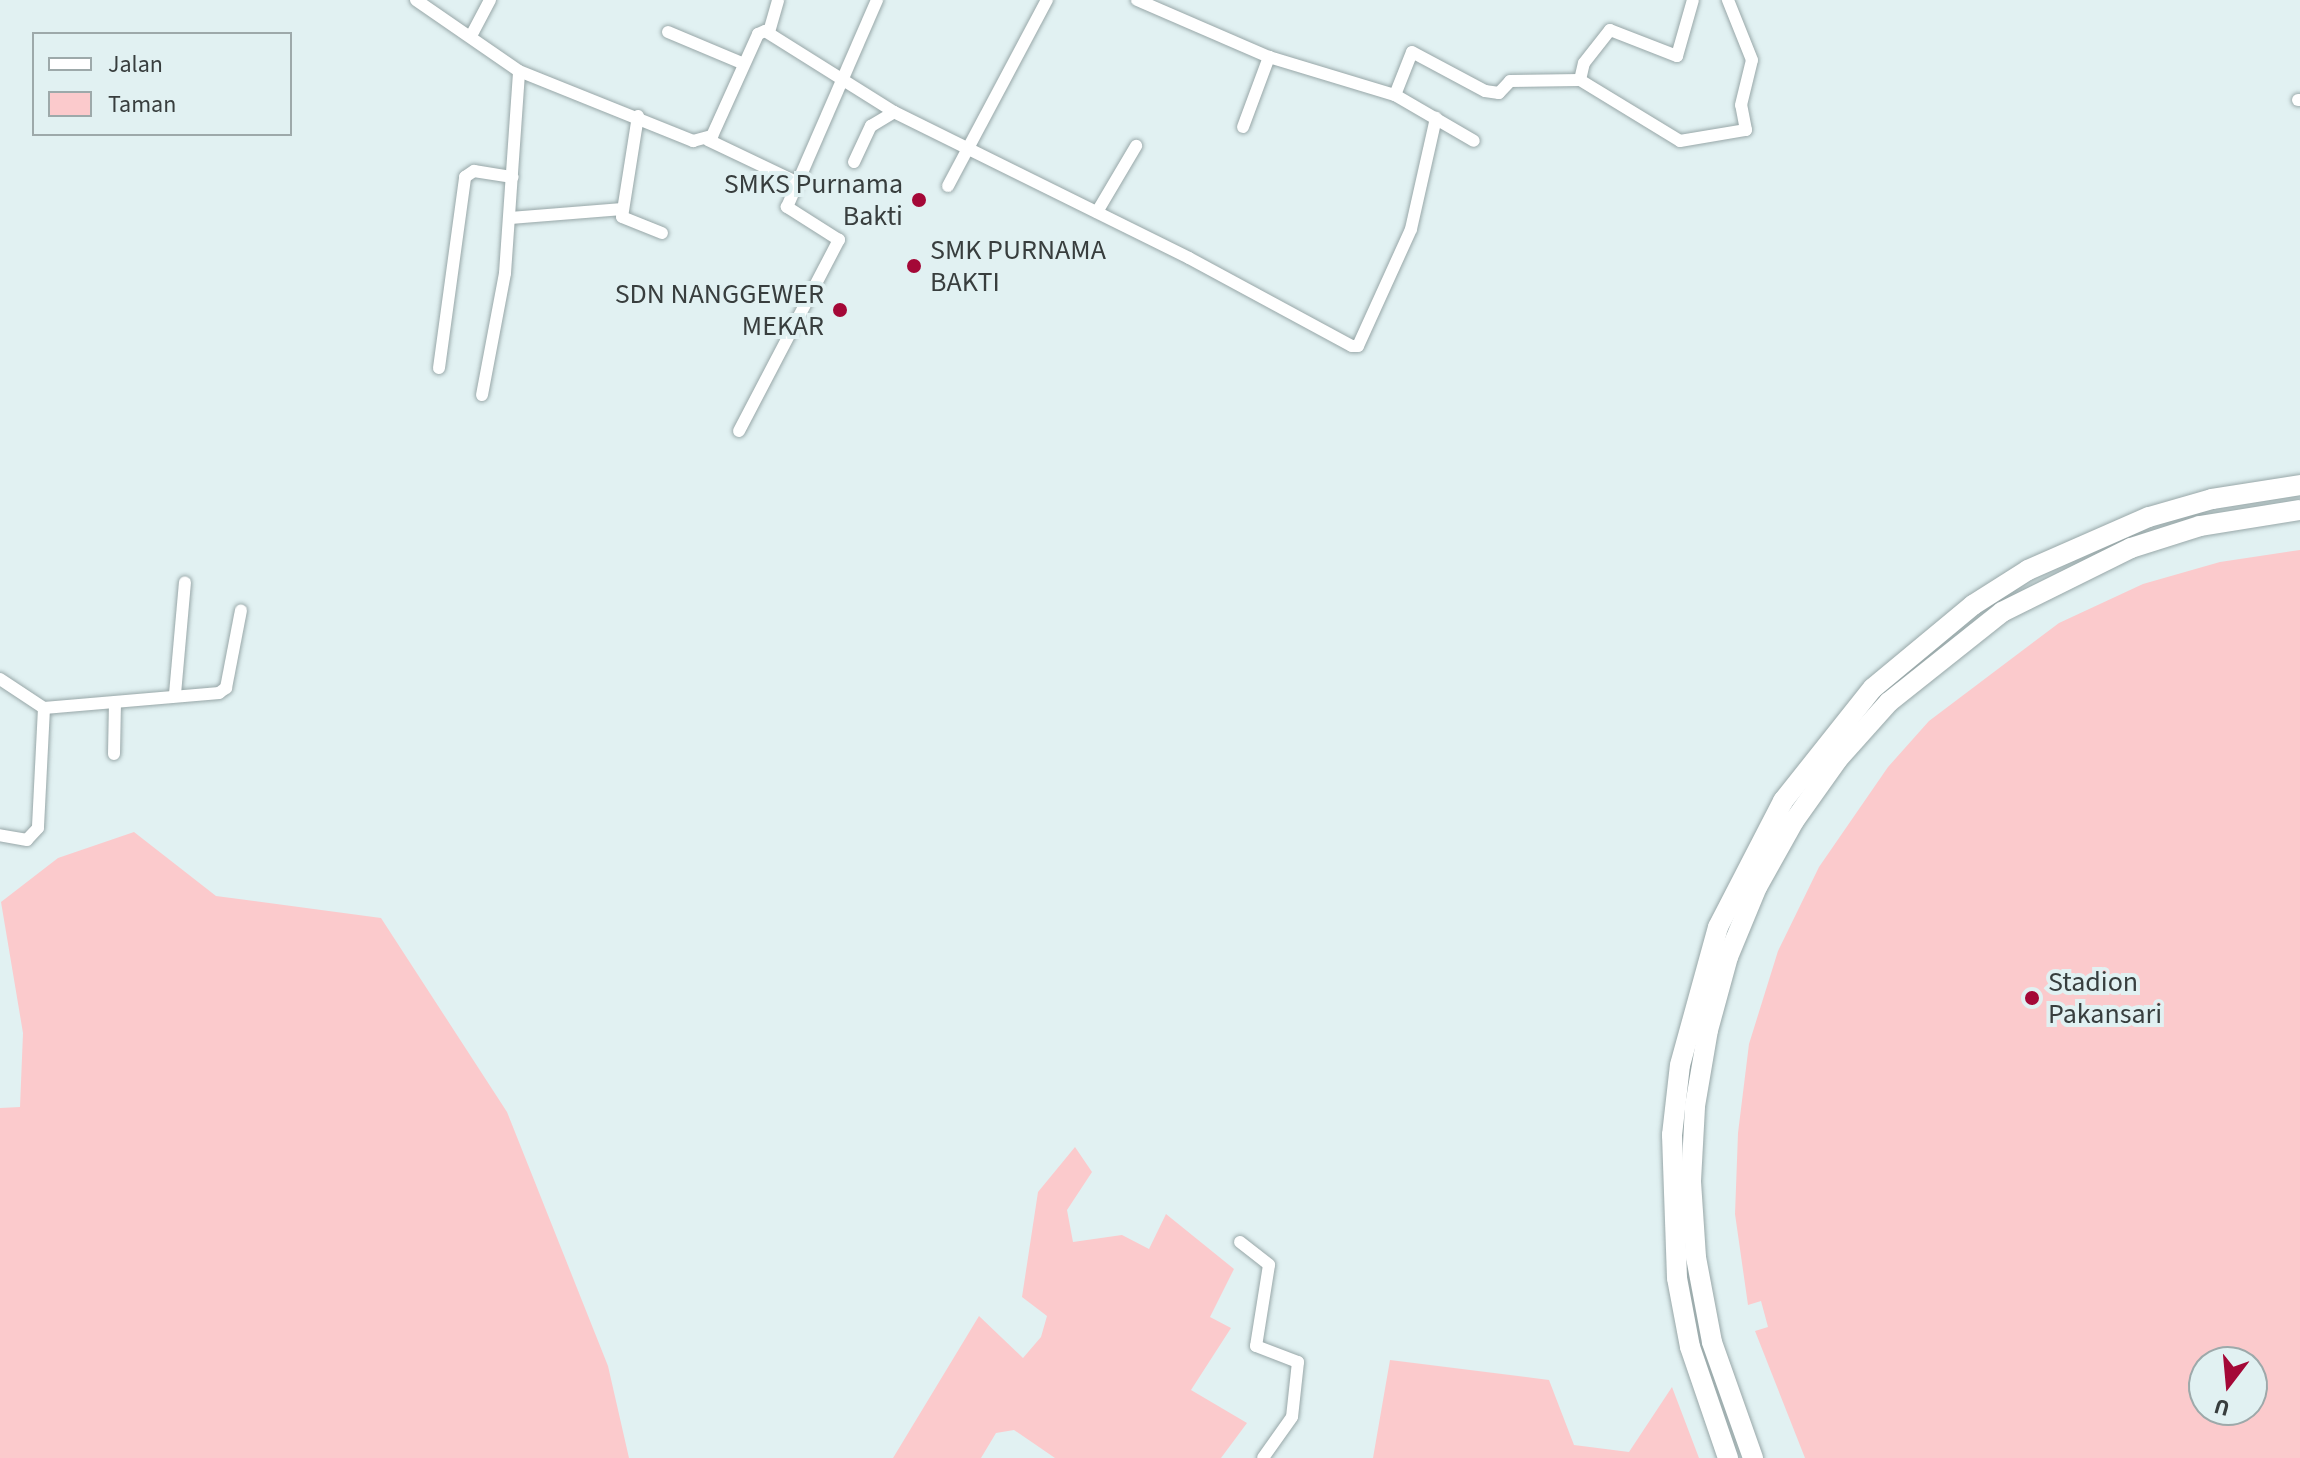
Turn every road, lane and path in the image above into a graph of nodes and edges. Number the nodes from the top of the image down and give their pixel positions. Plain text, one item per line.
1 (416, 0) edge
2 (490, 0) edge
3 (778, 0) edge
4 (877, 0) edge
5 (1047, 0) edge
6 (1137, 0) edge
7 (1693, 0) edge
8 (1728, 0) edge
9 (668, 32) dead end
10 (769, 32) junction
11 (471, 36) junction
12 (1269, 57) junction
13 (744, 64) junction
14 (519, 71) junction
15 (1580, 80) junction
16 (845, 83) junction
17 (1395, 95) junction
18 (894, 112) junction
19 (638, 116) junction
20 (1436, 118) junction
21 (1243, 127) dead end
22 (708, 140) junction
23 (1474, 141) dead end
24 (1136, 146) dead end
25 (968, 150) junction
26 (854, 162) dead end
27 (513, 177) junction
28 (796, 182) junction
29 (948, 186) dead end
30 (623, 209) junction
31 (1097, 212) junction
32 (510, 218) junction
33 (662, 233) dead end
34 (439, 368) dead end
35 (482, 395) dead end
36 (739, 431) dead end
37 (2300, 485) edge
38 (2300, 510) edge
39 (185, 582) dead end
40 (241, 610) dead end
41 (0, 679) edge
42 (175, 694) junction
43 (115, 704) junction
44 (44, 708) junction
45 (114, 754) dead end
46 (0, 835) edge
47 (1240, 1242) dead end
48 (1263, 1458) edge
49 (1728, 1458) edge
50 (1753, 1458) edge

1 - 11 street
2 - 11 street
3 - 10 street
4 - 16 street
5 - 25 street
6 - 12 street
7 - 15 street
8 - 15 street
9 - 13 street
10 - 13 street
10 - 16 street
11 - 14 street
12 - 17 street
12 - 21 street
13 - 22 street
14 - 19 street
14 - 27 street
15 - 17 street
16 - 18 street
16 - 28 street
17 - 20 street
18 - 25 street
18 - 26 street
19 - 22 street
19 - 30 street
20 - 23 street
20 - 31 street
22 - 28 street
24 - 31 street
25 - 29 street
25 - 31 street
27 - 32 street
27 - 34 street
28 - 36 street
30 - 32 street
30 - 33 street
32 - 35 street
37 - 49 main road
38 - 50 main road
39 - 42 street
40 - 42 street
41 - 44 street
42 - 43 street
43 - 44 street
43 - 45 street
44 - 46 street
47 - 48 street

